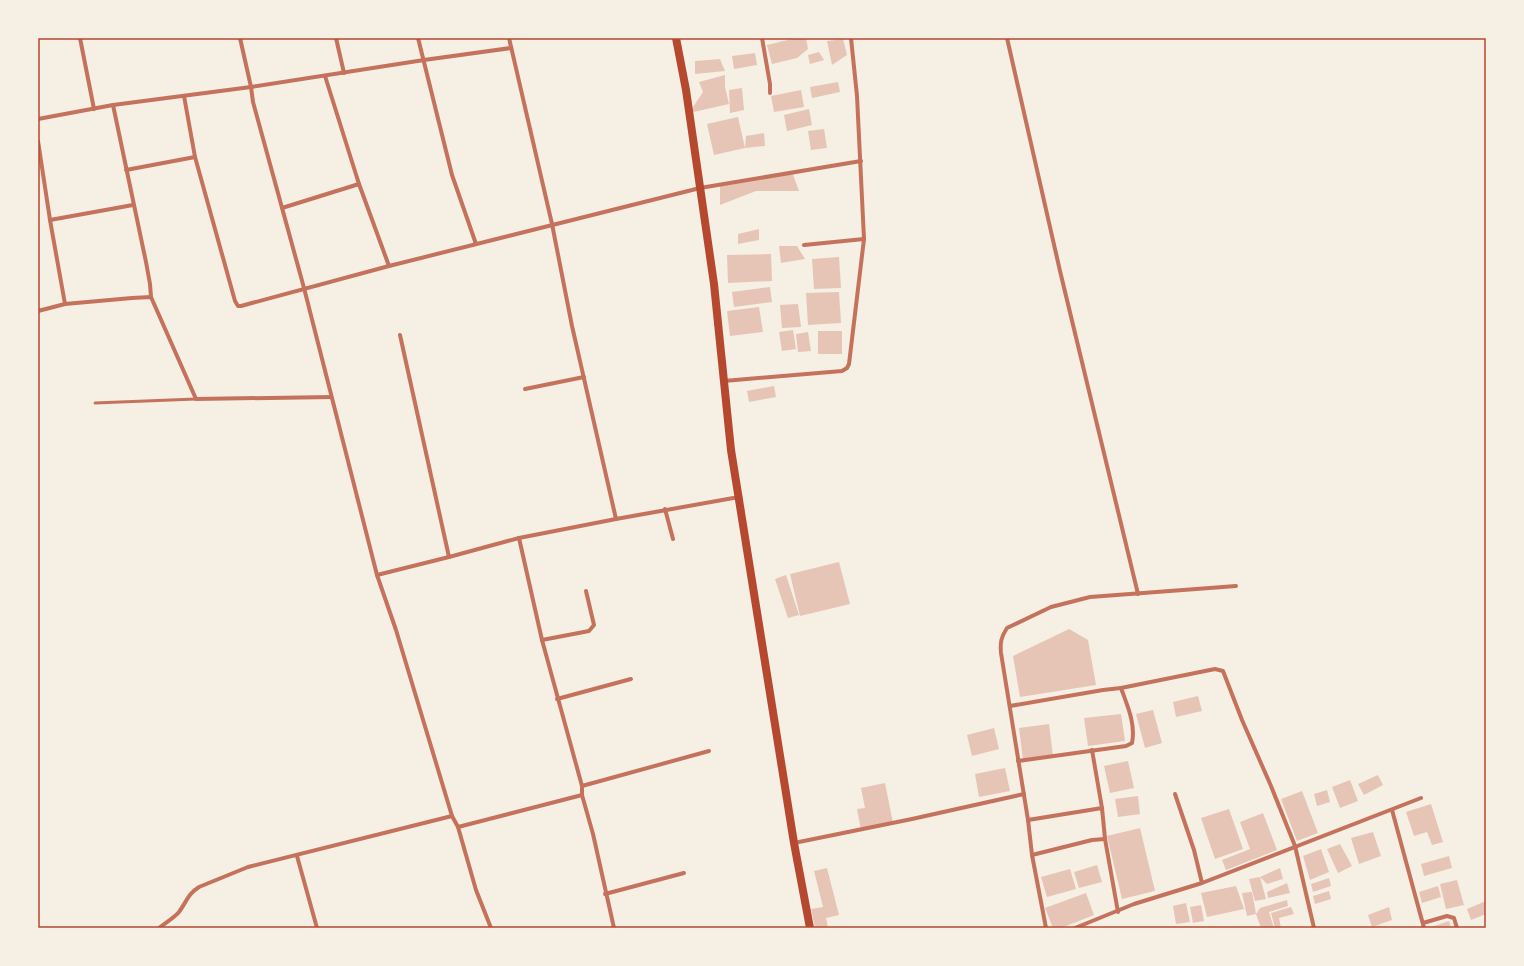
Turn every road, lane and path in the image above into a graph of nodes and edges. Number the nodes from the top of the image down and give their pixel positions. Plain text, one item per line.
1 (80, 38) edge
2 (240, 38) edge
3 (336, 38) edge
4 (418, 38) edge
5 (509, 38) edge
6 (676, 38) edge
7 (762, 38) edge
8 (851, 38) edge
9 (1006, 38) edge
10 (511, 48) junction
11 (424, 60) junction
12 (344, 73) junction
13 (325, 76) junction
14 (251, 87) junction
15 (770, 93) dead end
16 (184, 96) junction
17 (113, 105) junction
18 (94, 109) junction
19 (38, 119) edge
20 (38, 141) edge
21 (195, 157) junction
22 (861, 161) junction
23 (126, 170) junction
24 (359, 184) junction
25 (700, 188) junction
26 (133, 205) junction
27 (282, 208) junction
28 (50, 220) junction
29 (552, 224) junction
30 (864, 239) junction
31 (476, 244) junction
32 (804, 245) dead end
33 (389, 266) junction
34 (304, 288) junction
35 (151, 298) junction
36 (66, 304) junction
37 (38, 311) edge
38 (400, 335) dead end
39 (584, 377) junction
40 (724, 381) junction
41 (525, 389) dead end
42 (331, 397) junction
43 (196, 399) junction
44 (95, 403) dead end
45 (739, 497) junction
46 (666, 509) junction
47 (616, 519) junction
48 (519, 538) junction
49 (673, 539) dead end
50 (450, 557) junction
51 (377, 575) junction
52 (1236, 586) dead end
53 (586, 591) dead end
54 (1138, 594) junction
55 (542, 640) junction
56 (631, 679) dead end
57 (1121, 688) junction
58 (557, 700) junction
59 (1010, 706) junction
60 (1092, 750) junction
61 (709, 751) dead end
62 (1018, 761) junction
63 (582, 786) junction
64 (1024, 794) junction
65 (1176, 794) dead end
66 (582, 795) junction
67 (1421, 798) dead end
68 (1102, 808) junction
69 (1392, 810) junction
70 (452, 816) junction
71 (1028, 820) junction
72 (458, 827) junction
73 (1105, 839) junction
74 (794, 843) junction
75 (1295, 846) junction
76 (1032, 855) junction
77 (297, 856) junction
78 (684, 873) dead end
79 (1202, 882) junction
80 (605, 894) junction
81 (1118, 912) junction
82 (1423, 926) edge
83 (159, 928) edge
84 (317, 928) edge
85 (491, 928) edge
86 (614, 928) edge
87 (810, 928) edge
88 (1046, 928) edge
89 (1075, 928) edge
90 (1314, 928) edge
91 (1457, 928) edge

1 - 18 street
2 - 14 street
3 - 12 street
4 - 11 street
5 - 10 street
6 - 25 main road
7 - 15 street
8 - 22 street
9 - 54 street
10 - 11 street
10 - 29 street
11 - 12 street
11 - 31 street
12 - 13 street
13 - 14 street
13 - 24 street
14 - 16 street
14 - 27 street
16 - 17 street
16 - 21 street
17 - 18 street
17 - 23 street
18 - 19 street
20 - 28 street
21 - 23 street
21 - 34 street
22 - 25 street
22 - 30 street
23 - 26 street
24 - 27 street
24 - 33 street
25 - 29 street
25 - 40 main road
26 - 28 street
26 - 35 street
27 - 34 street
28 - 36 street
29 - 31 street
29 - 39 street
30 - 32 street
30 - 40 street
31 - 33 street
33 - 34 street
34 - 42 street
35 - 36 street
35 - 43 street
36 - 37 street
38 - 50 street
39 - 41 street
39 - 47 street
40 - 45 main road
42 - 43 street
42 - 51 street
43 - 44 lane
45 - 46 street
45 - 74 main road
46 - 47 street
46 - 49 street
47 - 48 street
48 - 50 street
48 - 55 street
50 - 51 street
51 - 70 street
52 - 54 street
53 - 55 street
54 - 59 street
55 - 58 street
56 - 58 street
57 - 59 street
57 - 60 street
57 - 75 street
58 - 63 street
59 - 62 street
60 - 62 street
60 - 68 street
61 - 63 street
62 - 64 street
63 - 66 street
64 - 71 street
64 - 74 street
65 - 79 street
66 - 72 street
66 - 80 street
67 - 69 street
68 - 71 street
68 - 73 street
69 - 75 street
69 - 82 street
70 - 72 street
70 - 77 street
71 - 76 street
72 - 85 street
73 - 76 street
73 - 81 street
74 - 87 main road
75 - 79 street
75 - 90 street
76 - 88 street
77 - 83 street
77 - 84 street
78 - 80 street
79 - 81 street
80 - 86 street
81 - 89 street
82 - 91 street

